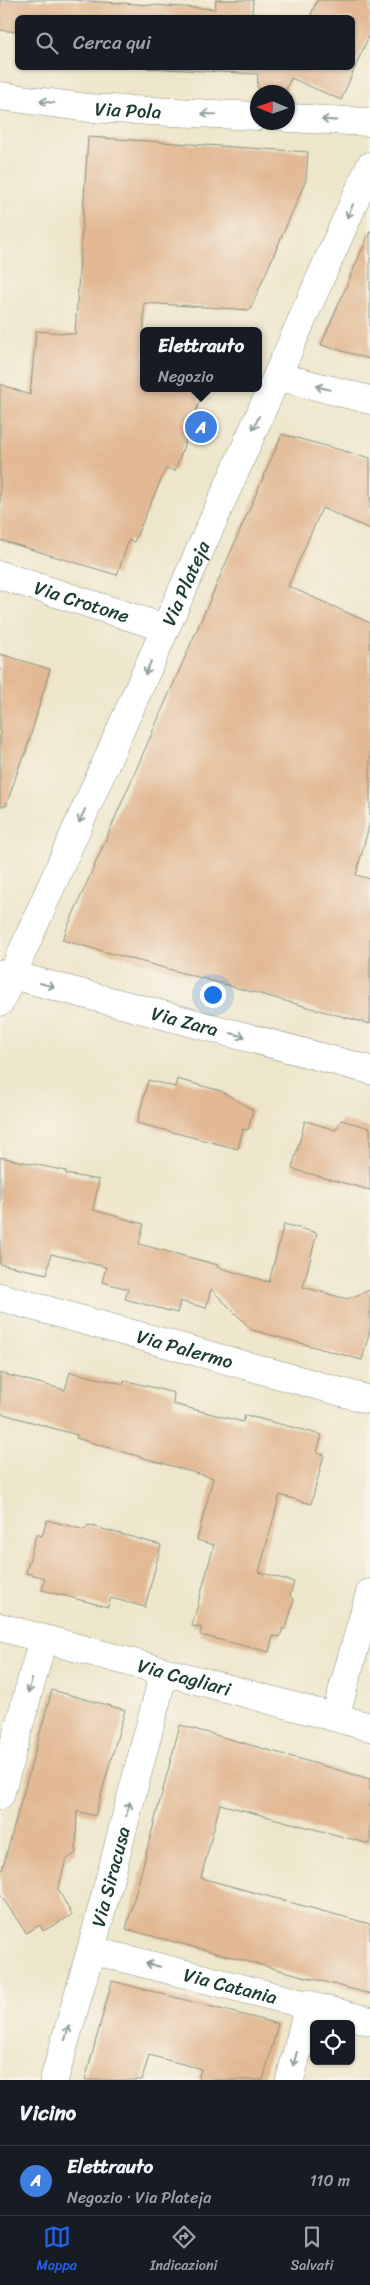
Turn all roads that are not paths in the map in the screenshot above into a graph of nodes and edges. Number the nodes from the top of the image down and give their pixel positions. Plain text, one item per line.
1 (0, 96) edge
2 (250, 116) edge
3 (295, 118) edge
4 (370, 122) edge
5 (370, 166) edge
6 (277, 376) junction
7 (370, 400) edge
8 (0, 575) edge
9 (165, 628) junction
10 (6, 974) edge
11 (0, 1002) edge
12 (370, 1070) edge
13 (0, 1297) edge
14 (370, 1400) edge
15 (370, 1594) edge
16 (0, 1628) edge
17 (43, 1639) junction
18 (164, 1672) junction
19 (335, 1717) junction
20 (370, 1727) edge
21 (0, 1795) edge
22 (91, 1950) junction
23 (309, 2004) junction
24 (370, 2020) edge
25 (54, 2080) edge
26 (290, 2080) edge

2 -> 1 street, Via Pola
4 -> 3 street
5 -> 6 street, Via Plateja
7 -> 6 street
6 -> 9 street, Via Plateja
8 - 9 street, Via Crotone
9 -> 10 street, Via Plateja
10 - 11 street, Via Plateja
10 -> 12 street, Via Zara
13 - 14 street, Via Palermo
15 - 19 street
16 - 17 street, Via Cagliari
17 - 18 street, Via Cagliari
17 -> 21 street
18 - 19 street, Via Cagliari
22 -> 18 street, Via Siracusa
19 - 20 street, Via Cagliari
23 -> 22 street, Via Catania
25 -> 22 street, Via Siracusa
23 - 24 street, Via Catania
23 -> 26 street

